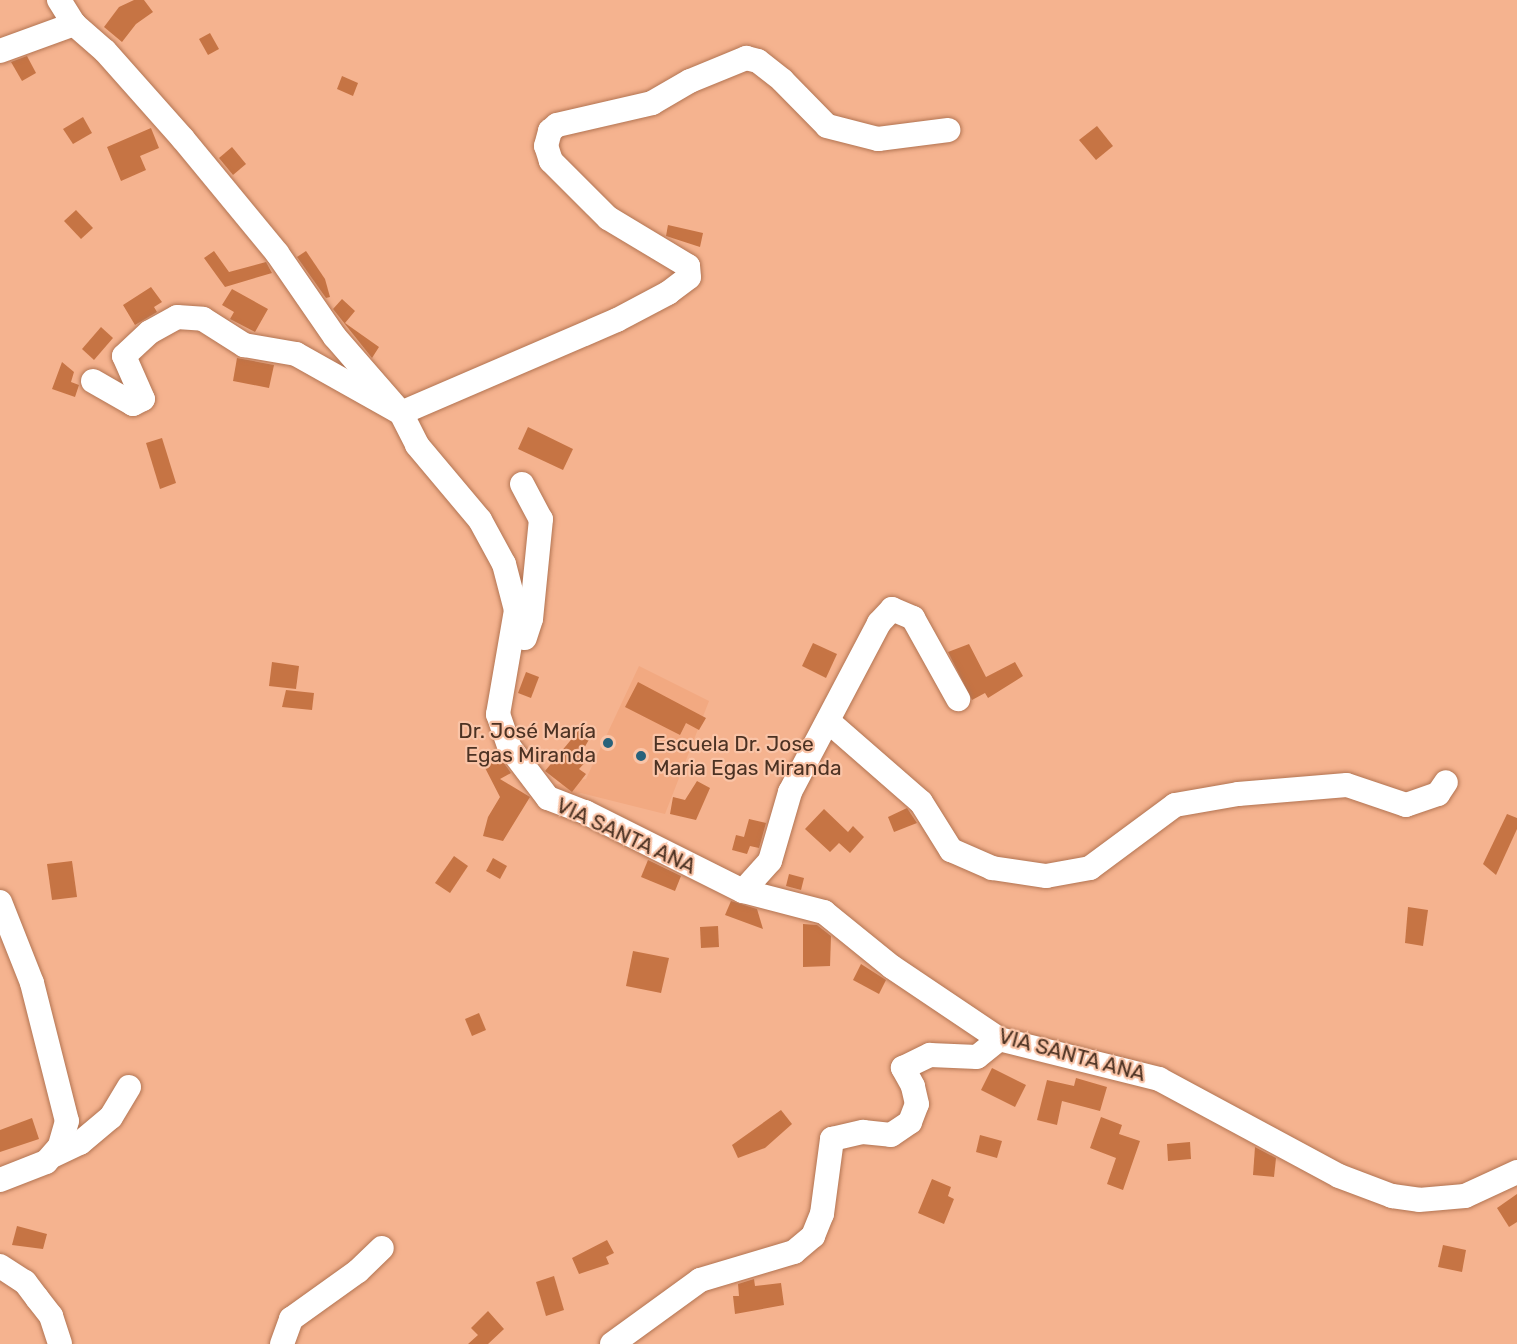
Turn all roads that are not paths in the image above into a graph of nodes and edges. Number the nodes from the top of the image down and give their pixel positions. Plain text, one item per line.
1 (59, 0) edge
2 (74, 24) junction
3 (0, 51) edge
4 (948, 130) dead end
5 (93, 381) dead end
6 (401, 413) junction
7 (522, 484) dead end
8 (958, 699) dead end
9 (498, 714) junction
10 (828, 721) junction
11 (1446, 782) dead end
12 (743, 891) junction
13 (0, 902) edge
14 (999, 1039) junction
15 (129, 1087) dead end
16 (54, 1155) junction
17 (1517, 1172) edge
18 (0, 1180) edge
19 (382, 1248) dead end
20 (0, 1266) edge
21 (60, 1344) edge
22 (282, 1344) edge
23 (612, 1344) edge

1 - 2 street
2 - 3 street
2 - 6 street
4 - 6 street
5 - 6 street
6 - 9 street
7 - 9 street
8 - 10 street
9 - 12 street, VIA SANTA ANA
10 - 11 street
10 - 12 street
12 - 14 street, VIA SANTA ANA
13 - 16 street
14 - 17 street, VIA SANTA ANA
14 - 23 street
15 - 16 street
16 - 18 street
19 - 22 street
20 - 21 street

